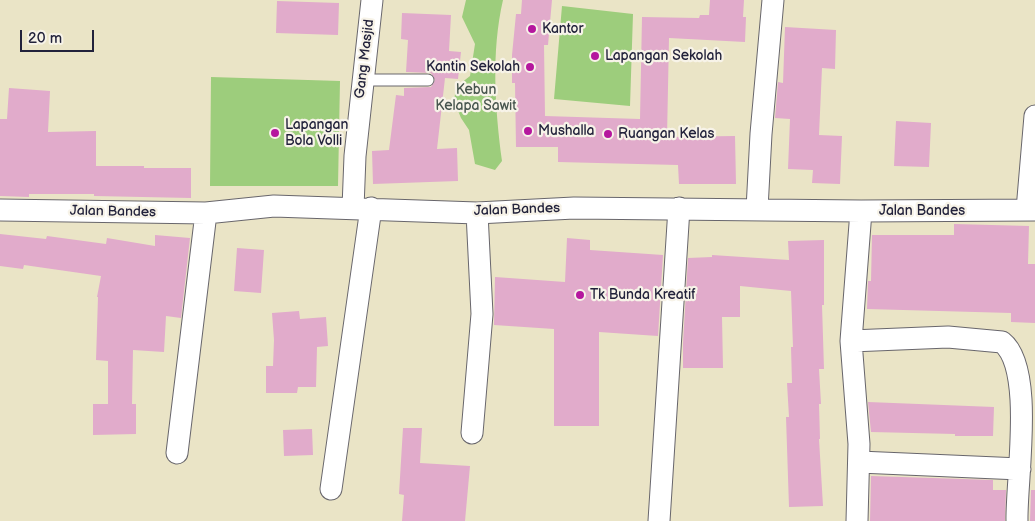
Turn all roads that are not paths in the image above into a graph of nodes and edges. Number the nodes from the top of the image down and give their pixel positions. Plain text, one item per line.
1 (372, 0) edge
2 (773, 0) edge
3 (362, 80) junction
4 (428, 80) dead end
5 (1035, 116) edge
6 (362, 208) junction
7 (679, 208) junction
8 (757, 209) junction
9 (0, 210) edge
10 (1031, 210) edge
11 (861, 211) junction
12 (206, 213) junction
13 (477, 213) junction
14 (851, 341) junction
15 (1026, 371) edge
16 (472, 433) dead end
17 (177, 453) dead end
18 (859, 462) junction
19 (1024, 480) edge
20 (331, 489) dead end
21 (659, 521) edge
22 (857, 521) edge
23 (1017, 521) edge

1 - 3 street, Gang Masjid
2 - 8 street
3 - 4 lane
3 - 6 street, Gang Masjid
5 - 10 street
6 - 12 street, Jalan Bandes
6 - 13 street, Jalan Bandes
6 - 20 street, Gang Masjid
7 - 8 street, Jalan Bandes
7 - 13 street, Jalan Bandes
7 - 21 street
8 - 11 street, Jalan Bandes
9 - 12 street, Jalan Bandes
10 - 11 street, Jalan Bandes
11 - 14 street
12 - 17 street
13 - 16 street
14 - 15 street
14 - 18 street
15 - 19 street
18 - 19 street
18 - 22 street
19 - 23 street

